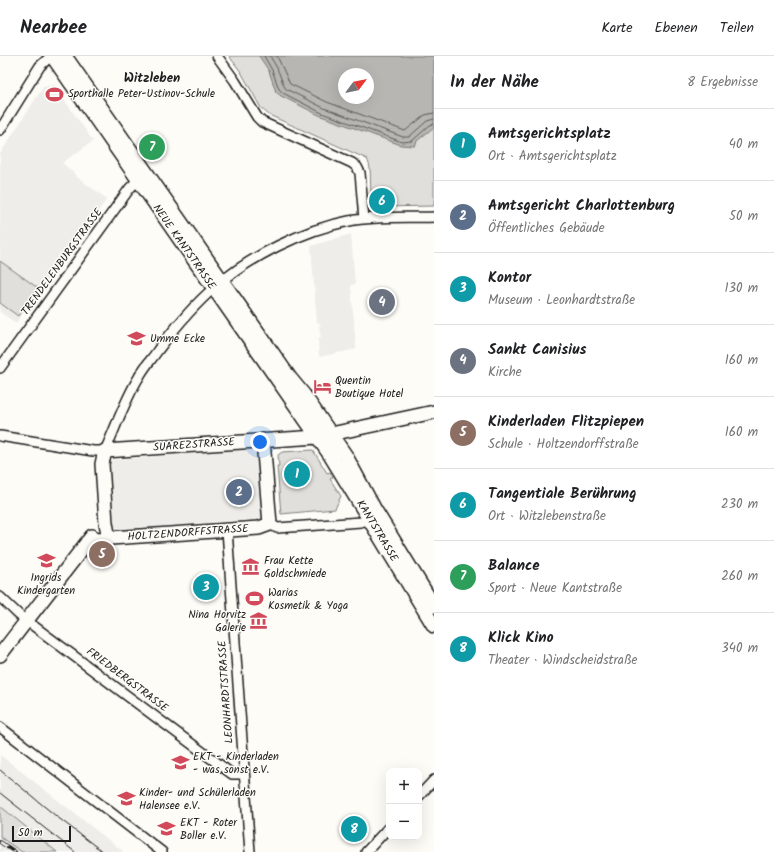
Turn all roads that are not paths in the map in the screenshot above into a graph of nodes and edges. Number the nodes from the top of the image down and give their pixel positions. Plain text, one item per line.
1 (51, 56) edge
2 (65, 56) edge
3 (217, 56) edge
4 (0, 130) edge
5 (142, 176) junction
6 (434, 217) edge
7 (364, 219) junction
8 (218, 285) junction
9 (0, 368) edge
10 (434, 412) edge
11 (332, 434) junction
12 (0, 436) edge
13 (317, 437) junction
14 (263, 440) junction
15 (105, 451) junction
16 (369, 519) junction
17 (106, 523) junction
18 (268, 525) junction
19 (227, 530) junction
20 (109, 539) junction
21 (87, 542) junction
22 (0, 597) edge
23 (434, 606) edge
24 (27, 621) junction
25 (434, 626) edge
26 (0, 655) edge
27 (0, 727) edge
28 (244, 774) junction
29 (434, 780) edge
30 (422, 793) edge
31 (386, 830) edge
32 (162, 852) edge
33 (250, 852) edge
34 (366, 852) edge

1 - 4 street
1 - 5 main road, NEUE KANTSTRASSE
2 - 5 main road, NEUE KANTSTRASSE
3 - 7 street
5 - 8 main road, NEUE KANTSTRASSE
5 - 9 street, TRENDELENBURGSTRASSE
6 - 7 street
7 - 8 street
8 - 11 main road, NEUE KANTSTRASSE
8 - 13 main road, NEUE KANTSTRASSE
8 - 15 street
10 - 11 main road, SUAREZSTRASSE
11 - 13 main road, SUAREZSTRASSE
11 - 23 main road, KANTSTRASSE
12 - 15 street, SUAREZSTRASSE
13 - 14 main road, SUAREZSTRASSE
13 - 16 main road, KANTSTRASSE
14 - 15 main road, SUAREZSTRASSE
14 - 18 main road
15 - 17 main road
16 - 18 street, HOLTZENDORFFSTRASSE
16 - 25 main road, KANTSTRASSE
17 - 20 main road
17 - 21 main road
18 - 19 main road, HOLTZENDORFFSTRASSE
19 - 20 main road, HOLTZENDORFFSTRASSE
19 - 28 street, LEONHARDTSTRASSE
20 - 21 main road, HOLTZENDORFFSTRASSE
21 - 24 main road
22 - 24 street, FRIEDBERGSTRASSE
24 - 26 main road
24 - 28 street, FRIEDBERGSTRASSE
27 - 32 street
28 - 33 street, LEONHARDTSTRASSE
29 - 30 street
31 - 34 street

